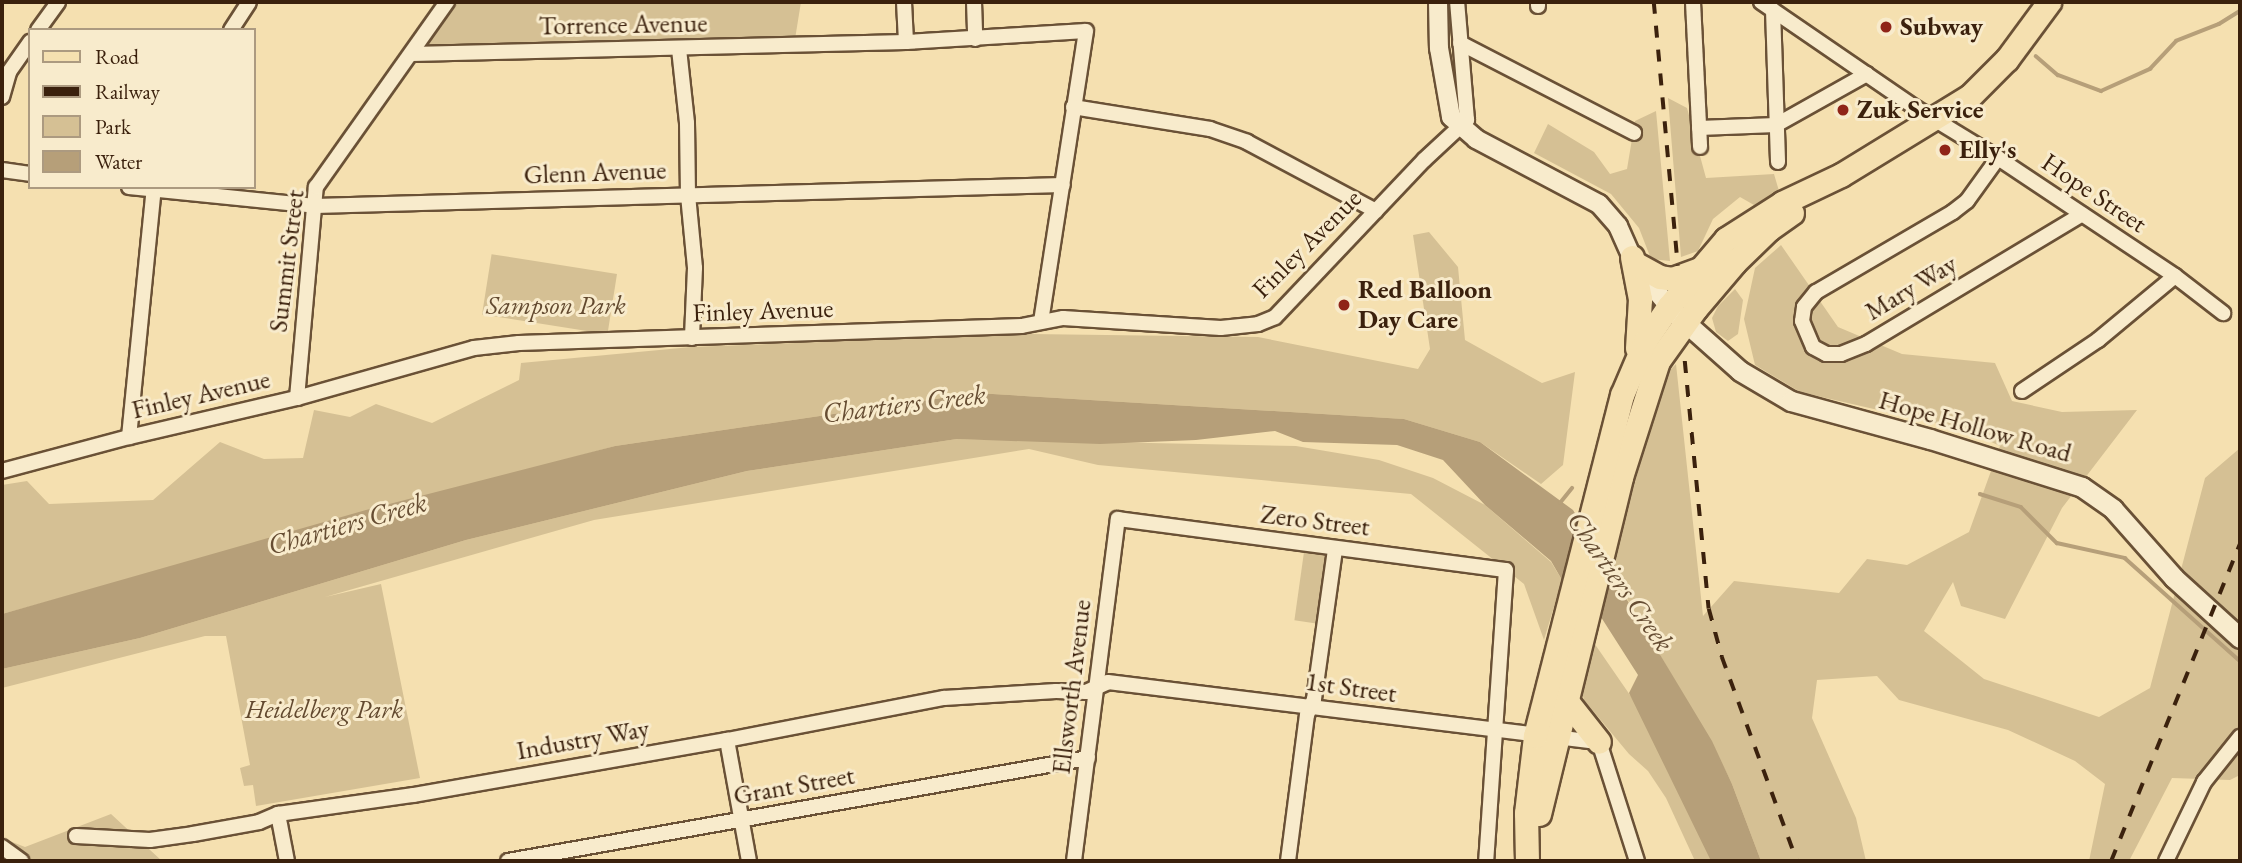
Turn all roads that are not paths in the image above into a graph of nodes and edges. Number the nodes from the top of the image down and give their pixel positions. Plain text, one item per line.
1 (58, 2) edge
2 (249, 2) edge
3 (447, 2) edge
4 (904, 2) edge
5 (974, 2) edge
6 (1438, 2) edge
7 (1457, 2) edge
8 (1693, 2) edge
9 (2049, 2) edge
10 (1767, 6) edge
11 (39, 28) edge
12 (231, 28) edge
13 (975, 39) junction
14 (906, 42) junction
15 (1460, 43) junction
16 (28, 45) edge
17 (679, 49) junction
18 (412, 54) junction
19 (1867, 74) junction
20 (2, 97) edge
21 (1073, 107) junction
22 (1935, 119) junction
23 (1776, 125) junction
24 (1459, 127) junction
25 (1699, 128) junction
26 (1634, 133) dead end
27 (1700, 148) dead end
28 (1998, 158) junction
29 (1778, 162) dead end
30 (2, 170) edge
31 (28, 174) edge
32 (1841, 175) junction
33 (1063, 185) junction
34 (153, 189) edge
35 (688, 195) junction
36 (315, 206) junction
37 (1376, 211) junction
38 (2082, 214) junction
39 (1635, 261) junction
40 (1705, 266) junction
41 (2175, 276) junction
42 (1669, 306) junction
43 (2223, 313) dead end
44 (1041, 322) junction
45 (1685, 323) junction
46 (692, 338) junction
47 (1635, 358) junction
48 (2022, 391) dead end
49 (297, 398) junction
50 (129, 437) junction
51 (2, 471) edge
52 (1118, 519) joint
53 (1335, 549) junction
54 (2240, 638) edge
55 (1097, 685) junction
56 (1566, 696) junction
57 (1310, 707) junction
58 (1496, 732) junction
59 (1545, 737) junction
60 (2240, 737) edge
61 (727, 740) junction
62 (1599, 742) junction
63 (1088, 758) junction
64 (278, 814) junction
65 (742, 821) junction
66 (76, 836) dead end
67 (2, 846) edge
68 (1527, 860) edge
69 (21, 861) edge
70 (288, 861) edge
71 (508, 861) edge
72 (749, 861) edge
73 (1074, 861) edge
74 (1288, 861) edge
75 (1486, 861) edge
76 (1637, 861) edge
77 (2166, 861) edge

1 - 11 street
2 - 12 street
3 - 18 street, Summit Street
4 - 14 street
5 - 13 street
6 - 24 street
7 - 15 street
8 - 25 street
9 - 22 main road
10 - 19 street, Hope Street
10 - 23 street
13 - 14 street, Torrence Avenue
13 - 21 street, Torrence Avenue
14 - 17 street, Torrence Avenue
15 - 24 street
15 - 26 street
16 - 20 street
17 - 18 street, Torrence Avenue
17 - 35 street
18 - 36 street, Summit Street
19 - 22 street, Hope Street
19 - 23 street
21 - 33 street
21 - 37 street
22 - 28 street, Hope Street
22 - 32 main road
23 - 25 street
23 - 29 street
24 - 37 street, Finley Avenue
24 - 39 street
25 - 27 street
28 - 38 street, Hope Street
28 - 38 street, Mary Way
30 - 31 street
32 - 40 main road
32 - 45 main road
33 - 35 street, Glenn Avenue
33 - 44 street
34 - 36 street, Glenn Avenue
34 - 50 street
35 - 36 street, Glenn Avenue
35 - 46 street
36 - 49 street, Summit Street
37 - 44 street, Finley Avenue
38 - 41 street, Hope Street
39 - 40 main road
39 - 42 street
39 - 47 main road
40 - 42 main road
41 - 43 street, Hope Street
41 - 48 street
42 - 45 main road, Hope Hollow Road
42 - 47 main road
44 - 46 street, Finley Avenue
45 - 54 main road, Hope Hollow Road
45 - 56 main road
46 - 49 street, Finley Avenue
47 - 59 main road
49 - 50 street, Finley Avenue
50 - 51 street, Finley Avenue
52 - 53 street, Zero Street
52 - 55 street, Ellsworth Avenue
53 - 57 street
53 - 58 street, Zero Street
55 - 57 street, 1st Street
55 - 61 street, Industry Way
55 - 63 street, Ellsworth Avenue
56 - 59 main road
56 - 62 main road
57 - 58 street, 1st Street
57 - 74 street
58 - 59 street, 1st Street
58 - 75 street
59 - 62 street, 1st Street
59 - 68 main road
60 - 77 street
61 - 64 street, Industry Way
61 - 65 street
62 - 76 street
63 - 65 street, Grant Street
63 - 73 street, Ellsworth Avenue
64 - 66 street, Industry Way
64 - 70 street
65 - 71 street, Grant Street
65 - 72 street
67 - 69 street

